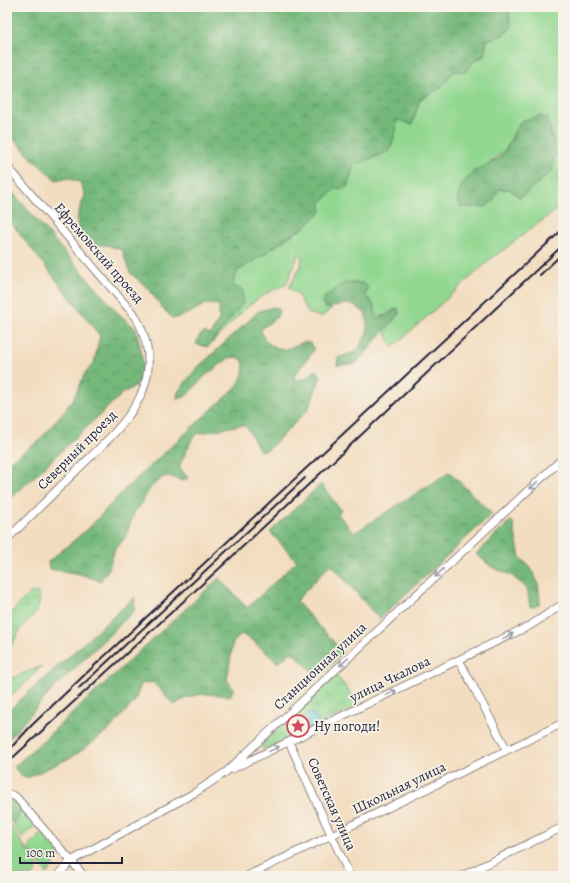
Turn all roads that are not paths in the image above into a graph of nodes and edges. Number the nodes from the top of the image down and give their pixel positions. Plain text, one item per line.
1 (7, 166) edge
2 (148, 369) joint
3 (563, 458) edge
4 (7, 539) edge
5 (563, 604) edge
6 (459, 660) junction
7 (563, 723) edge
8 (289, 742) junction
9 (254, 746) junction
10 (507, 750) junction
11 (260, 756) junction
12 (226, 772) junction
13 (7, 793) edge
14 (563, 827) edge
15 (332, 835) junction
16 (71, 861) junction
17 (57, 876) edge
18 (84, 876) edge
19 (247, 876) edge
20 (350, 876) edge
21 (462, 876) edge

1 - 2 street, Ефремовский проезд
2 - 4 street, Северный проезд
3 -> 9 street, Станционная улица
6 -> 5 street, улица Чкалова
8 -> 6 street, улица Чкалова
6 - 10 street
7 - 10 street, Школьная улица
11 -> 8 street, улица Чкалова
8 - 15 street, Советская улица
9 - 11 street
9 - 12 street, Станционная улица
10 - 15 street, Школьная улица
11 - 12 street, улица Чкалова
12 - 16 street, Станционная улица
13 - 16 street
14 - 21 street
15 - 19 street, Школьная улица
15 - 20 street, Советская улица
16 - 17 street, Станционная улица
16 - 18 street

